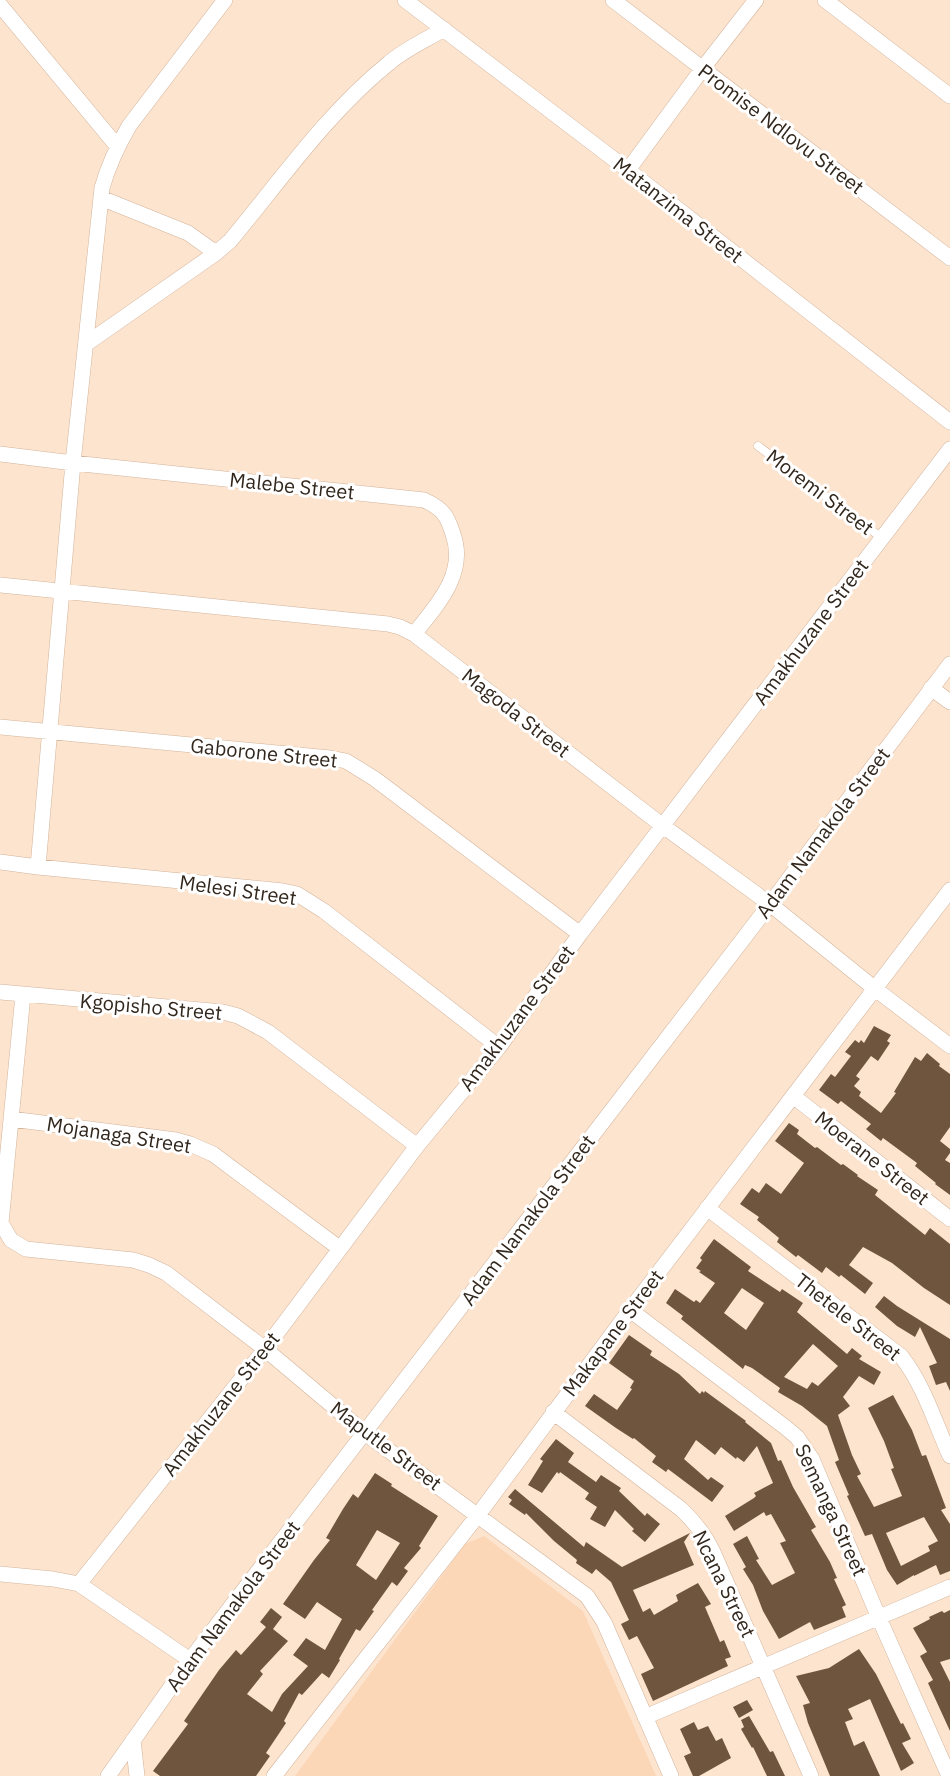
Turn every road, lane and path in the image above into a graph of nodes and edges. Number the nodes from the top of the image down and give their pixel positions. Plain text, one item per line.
1 (225, 0) edge
2 (405, 0) edge
3 (613, 0) edge
4 (756, 0) edge
5 (825, 0) edge
6 (0, 5) edge
7 (444, 29) junction
8 (703, 68) junction
9 (950, 96) edge
10 (117, 146) junction
11 (628, 170) junction
12 (101, 198) junction
13 (216, 254) junction
14 (950, 258) edge
15 (86, 344) junction
16 (950, 422) edge
17 (758, 446) dead end
18 (950, 449) edge
19 (0, 454) edge
20 (73, 463) junction
21 (882, 538) junction
22 (0, 585) edge
23 (62, 592) junction
24 (414, 634) junction
25 (950, 664) edge
26 (931, 688) junction
27 (950, 702) edge
28 (0, 727) edge
29 (50, 732) junction
30 (663, 826) junction
31 (0, 862) edge
32 (38, 867) junction
33 (950, 890) edge
34 (770, 904) junction
35 (580, 934) junction
36 (874, 988) junction
37 (0, 992) edge
38 (23, 995) junction
39 (950, 1046) edge
40 (499, 1047) junction
41 (793, 1096) junction
42 (11, 1119) junction
43 (417, 1146) junction
44 (707, 1208) junction
45 (950, 1219) edge
46 (339, 1248) junction
47 (630, 1310) junction
48 (265, 1349) junction
49 (554, 1412) junction
50 (365, 1433) junction
51 (950, 1456) edge
52 (478, 1515) junction
53 (0, 1574) edge
54 (79, 1584) junction
55 (950, 1587) edge
56 (879, 1618) junction
57 (190, 1660) junction
58 (762, 1666) junction
59 (645, 1717) junction
60 (133, 1740) junction
61 (108, 1776) edge
62 (137, 1776) edge
63 (274, 1776) edge
64 (671, 1776) edge
65 (811, 1776) edge
66 (950, 1776) edge

1 - 10 street
2 - 7 street, Matanzima Street
3 - 8 street, Promise Ndlovu Street
4 - 8 street
5 - 9 street
6 - 10 street
7 - 11 street, Matanzima Street
7 - 13 street
8 - 11 street
8 - 14 street, Promise Ndlovu Street
10 - 12 street
11 - 16 street, Matanzima Street
12 - 13 street
12 - 15 street
13 - 15 street
15 - 20 street
17 - 21 lane, Moremi Street
18 - 21 street, Amakhuzane Street
19 - 20 street, Malebe Street
20 - 23 street
20 - 24 street, Malebe Street
21 - 30 street, Amakhuzane Street
22 - 23 street, Magoda Street
23 - 24 street, Magoda Street
23 - 29 street
24 - 30 street, Magoda Street
25 - 26 street, Adam Namakola Street
26 - 27 street
26 - 34 street, Adam Namakola Street
28 - 29 street, Gaborone Street
29 - 32 street
29 - 35 street, Gaborone Street
30 - 34 street, Magoda Street
30 - 35 street, Amakhuzane Street
31 - 32 street, Melesi Street
32 - 40 street, Melesi Street
33 - 36 street, Makapane Street
34 - 36 street, Magoda Street
34 - 50 street, Adam Namakola Street
35 - 40 street, Amakhuzane Street
36 - 39 street, Magoda Street
36 - 41 street, Makapane Street
37 - 38 street, Kgopisho Street
38 - 42 street
38 - 43 street, Kgopisho Street
40 - 43 street, Amakhuzane Street
41 - 44 street, Makapane Street
41 - 45 street, Moerane Street
42 - 46 street, Mojanaga Street
42 - 48 street, Maputle Street
43 - 46 street, Amakhuzane Street
44 - 47 street, Makapane Street
44 - 51 street, Thetele Street
46 - 48 street, Amakhuzane Street
47 - 49 street, Makapane Street
47 - 56 street, Semanga Street
48 - 50 street, Maputle Street
48 - 54 street, Amakhuzane Street
49 - 52 street, Makapane Street
49 - 58 street, Ncana Street
50 - 52 street, Maputle Street
50 - 57 street, Adam Namakola Street
52 - 59 street, Maputle Street
52 - 63 street, Makapane Street
53 - 54 street
54 - 57 street
55 - 56 street
56 - 58 street
56 - 66 street, Semanga Street
57 - 60 street, Adam Namakola Street
58 - 59 street
58 - 65 street, Ncana Street
59 - 64 street, Maputle Street
60 - 61 street, Adam Namakola Street
60 - 62 street

